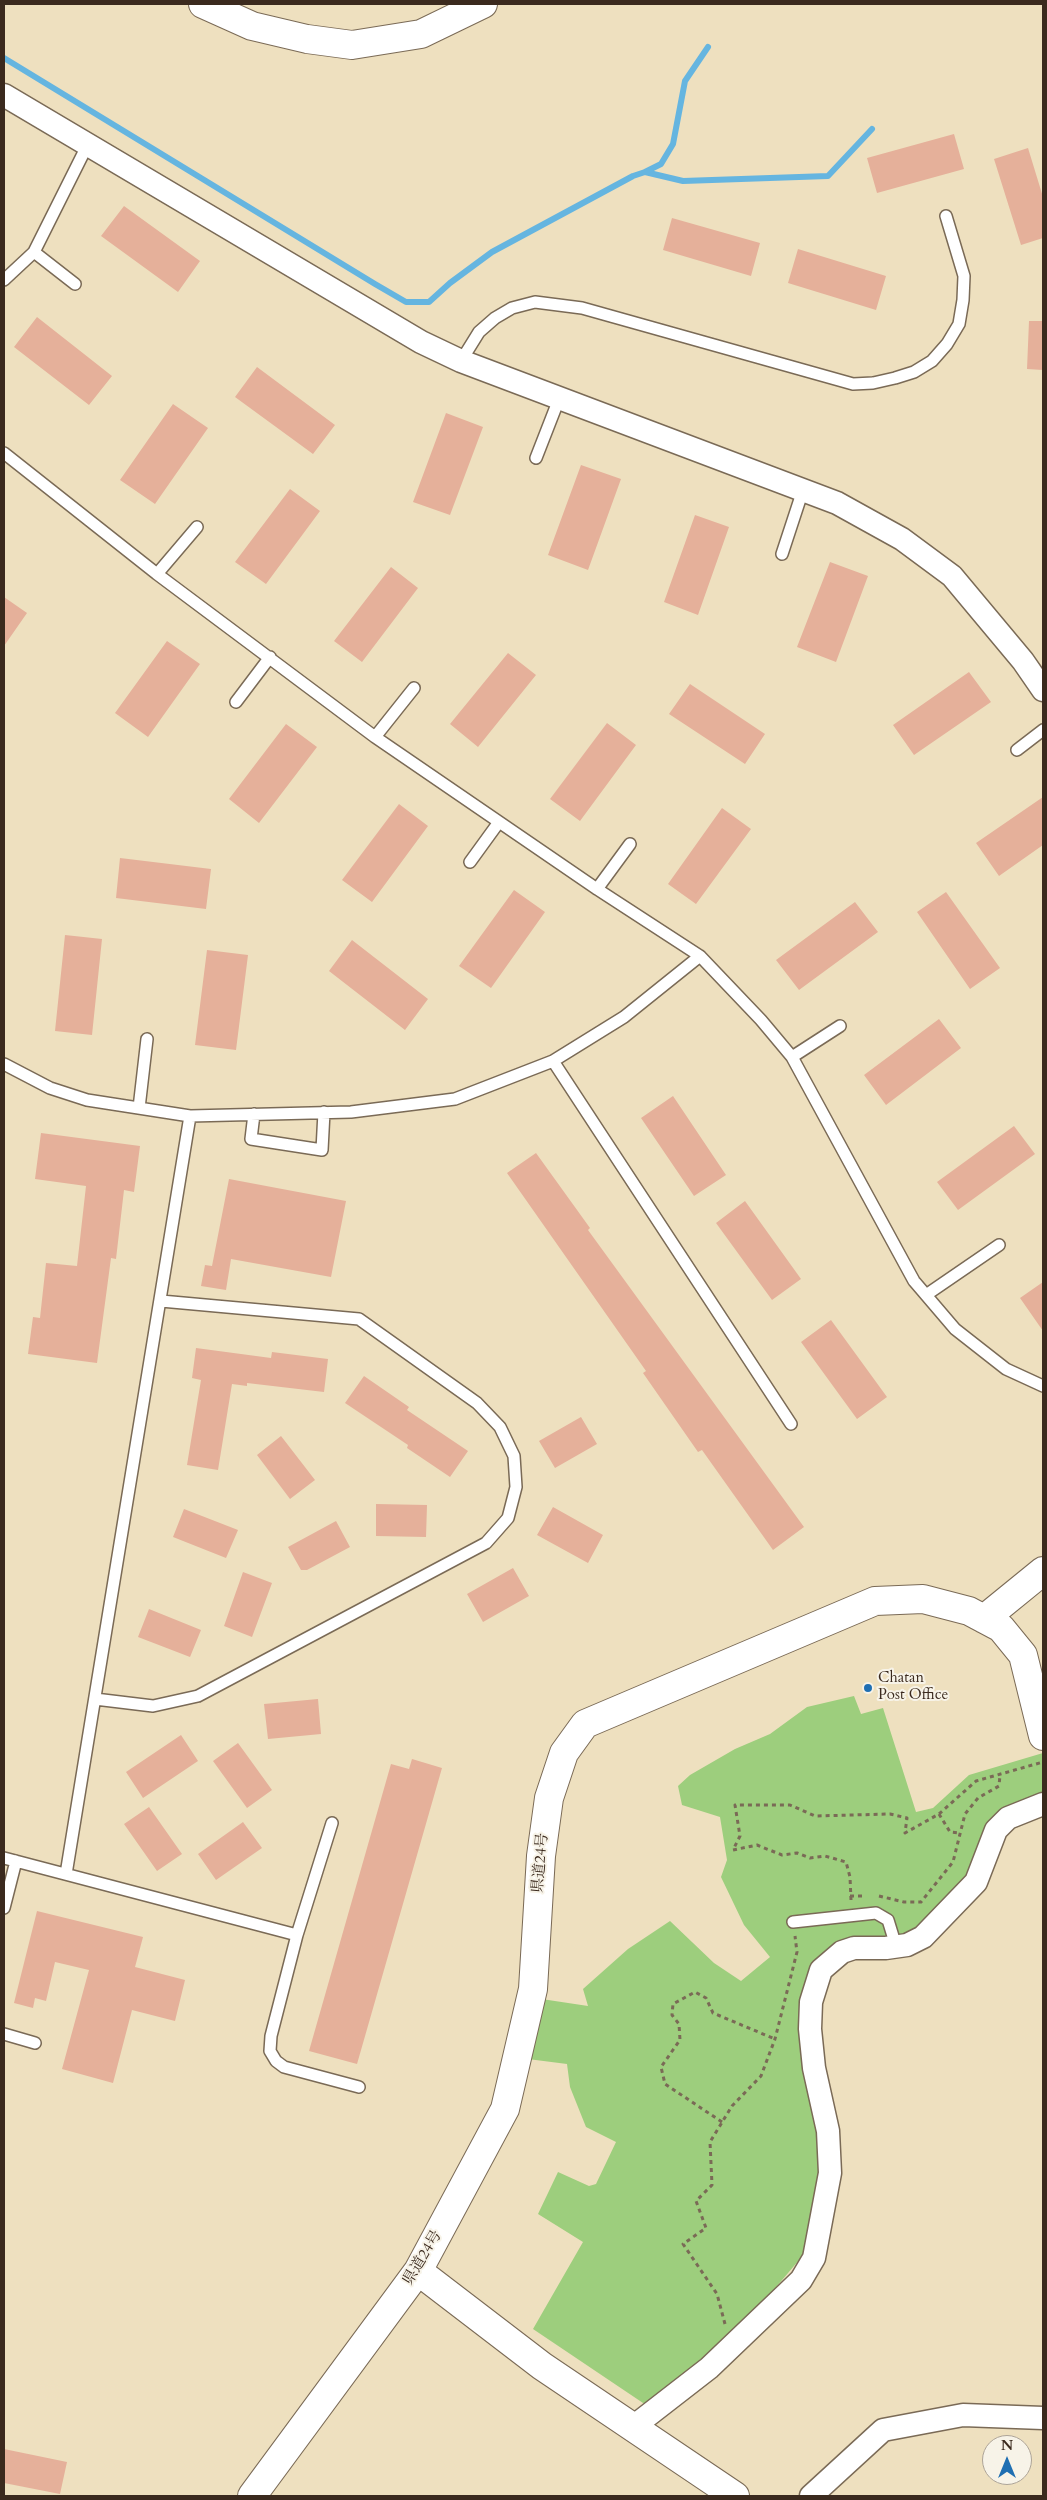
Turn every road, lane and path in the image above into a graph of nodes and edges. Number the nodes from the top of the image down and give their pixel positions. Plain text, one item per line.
1 (203, 4) edge
2 (483, 4) edge
3 (4, 95) edge
4 (88, 144) junction
5 (946, 216) dead end
6 (34, 252) junction
7 (4, 280) edge
8 (76, 284) dead end
9 (461, 361) junction
10 (560, 399) junction
11 (4, 453) edge
12 (536, 458) dead end
13 (803, 490) junction
14 (197, 527) dead end
15 (782, 554) dead end
16 (157, 574) junction
17 (270, 657) junction
18 (414, 688) dead end
19 (1043, 690) edge
20 (236, 702) dead end
21 (1043, 730) edge
22 (375, 737) junction
23 (1017, 750) dead end
24 (499, 822) junction
25 (630, 844) dead end
26 (470, 862) dead end
27 (597, 889) junction
28 (700, 956) junction
29 (840, 1026) dead end
30 (147, 1039) dead end
31 (792, 1057) junction
32 (553, 1061) junction
33 (4, 1064) edge
34 (139, 1108) junction
35 (324, 1112) junction
36 (254, 1114) junction
37 (190, 1116) junction
38 (999, 1245) dead end
39 (926, 1294) junction
40 (161, 1301) junction
41 (1043, 1386) edge
42 (791, 1424) dead end
43 (1043, 1571) edge
44 (984, 1619) junction
45 (95, 1699) junction
46 (1043, 1736) edge
47 (1043, 1762) edge
48 (1000, 1775) junction
49 (1043, 1804) edge
50 (939, 1814) junction
51 (332, 1823) dead end
52 (960, 1833) junction
53 (4, 1858) edge
54 (16, 1861) junction
55 (66, 1874) junction
56 (850, 1896) junction
57 (867, 1896) dead end
58 (875, 1896) dead end
59 (4, 1908) edge
60 (852, 1916) junction
61 (794, 1922) joint
62 (297, 1935) junction
63 (896, 1946) junction
64 (4, 2034) edge
65 (776, 2039) junction
66 (35, 2043) dead end
67 (358, 2087) dead end
68 (722, 2122) junction
69 (418, 2272) junction
70 (731, 2346) junction
71 (1043, 2418) edge
72 (632, 2427) junction
73 (252, 2496) edge
74 (735, 2496) edge
75 (812, 2496) edge

1 - 2 main road
3 - 4 street
4 - 6 lane
4 - 9 street
5 - 9 lane
6 - 7 lane
6 - 8 lane
9 - 10 street
10 - 12 lane
10 - 13 street
11 - 16 lane
13 - 15 lane
13 - 19 street
14 - 16 lane
16 - 17 lane
17 - 20 lane
17 - 22 lane
18 - 22 lane
21 - 23 lane
22 - 24 lane
24 - 26 lane
24 - 27 lane
25 - 27 lane
27 - 28 lane
28 - 31 lane
28 - 32 lane
29 - 31 lane
30 - 34 lane
31 - 39 lane
32 - 35 lane
32 - 42 lane
33 - 34 lane
34 - 37 lane
35 - 36 lane
35 - 36 lane
36 - 37 lane
37 - 40 lane
38 - 39 lane
39 - 41 lane
40 - 45 lane
40 - 45 lane
43 - 44 main road
44 - 46 main road, 県道24号
44 - 69 main road, 県道24号
45 - 55 lane
47 - 48 path
48 - 50 path
48 - 52 path
49 - 63 street
50 - 52 path
50 - 56 path
51 - 62 lane
52 - 58 path
53 - 54 lane
54 - 55 lane
54 - 59 lane
55 - 62 lane
56 - 57 path
56 - 60 path
60 - 61 lane
60 - 63 lane
61 - 65 path
62 - 67 lane
63 - 70 street
64 - 66 lane
65 - 68 path
65 - 68 path
68 - 70 path
69 - 72 main road
69 - 73 main road, 県道24号
70 - 72 street
71 - 75 street
72 - 74 main road

